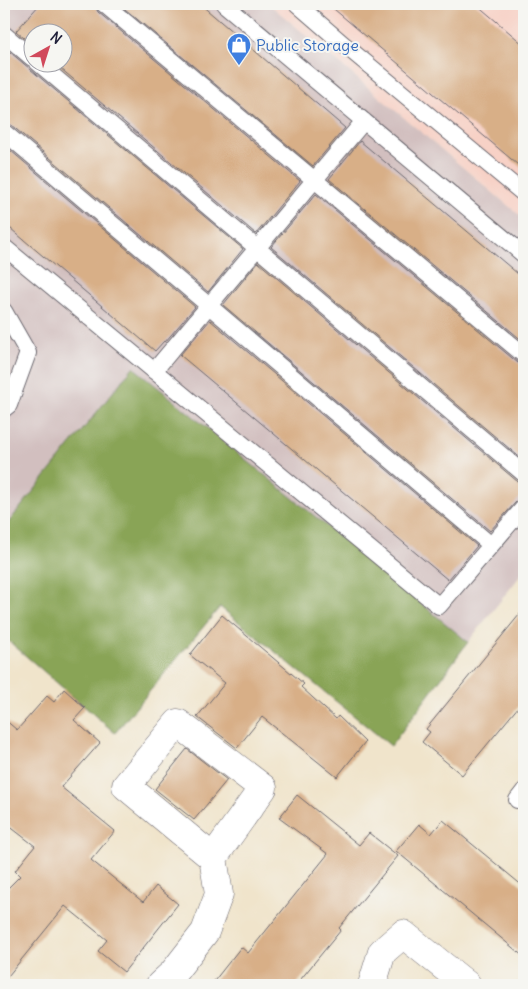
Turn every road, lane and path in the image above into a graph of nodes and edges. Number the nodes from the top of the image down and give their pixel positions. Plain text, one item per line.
1 (104, 4) edge
2 (224, 4) edge
3 (297, 4) edge
4 (4, 34) edge
5 (22, 49) edge
6 (49, 72) edge
7 (364, 121) junction
8 (4, 132) edge
9 (315, 180) junction
10 (524, 194) edge
11 (4, 247) edge
12 (257, 248) junction
13 (524, 255) edge
14 (209, 306) junction
15 (4, 311) edge
16 (524, 355) edge
17 (154, 371) junction
18 (4, 409) edge
19 (524, 474) edge
20 (524, 507) edge
21 (491, 545) junction
22 (213, 858) junction
23 (160, 985) edge
24 (372, 985) edge
25 (467, 985) edge

1 - 9 lane
2 - 7 lane
3 - 10 lane
4 - 5 lane
6 - 12 lane
7 - 9 lane
7 - 13 lane
8 - 14 lane
9 - 12 lane
9 - 16 lane
11 - 17 lane
12 - 14 lane
12 - 19 lane
14 - 17 lane
14 - 21 lane
15 - 18 lane
17 - 21 lane
20 - 21 lane
22 - 22 street
22 - 23 street
24 - 25 street

